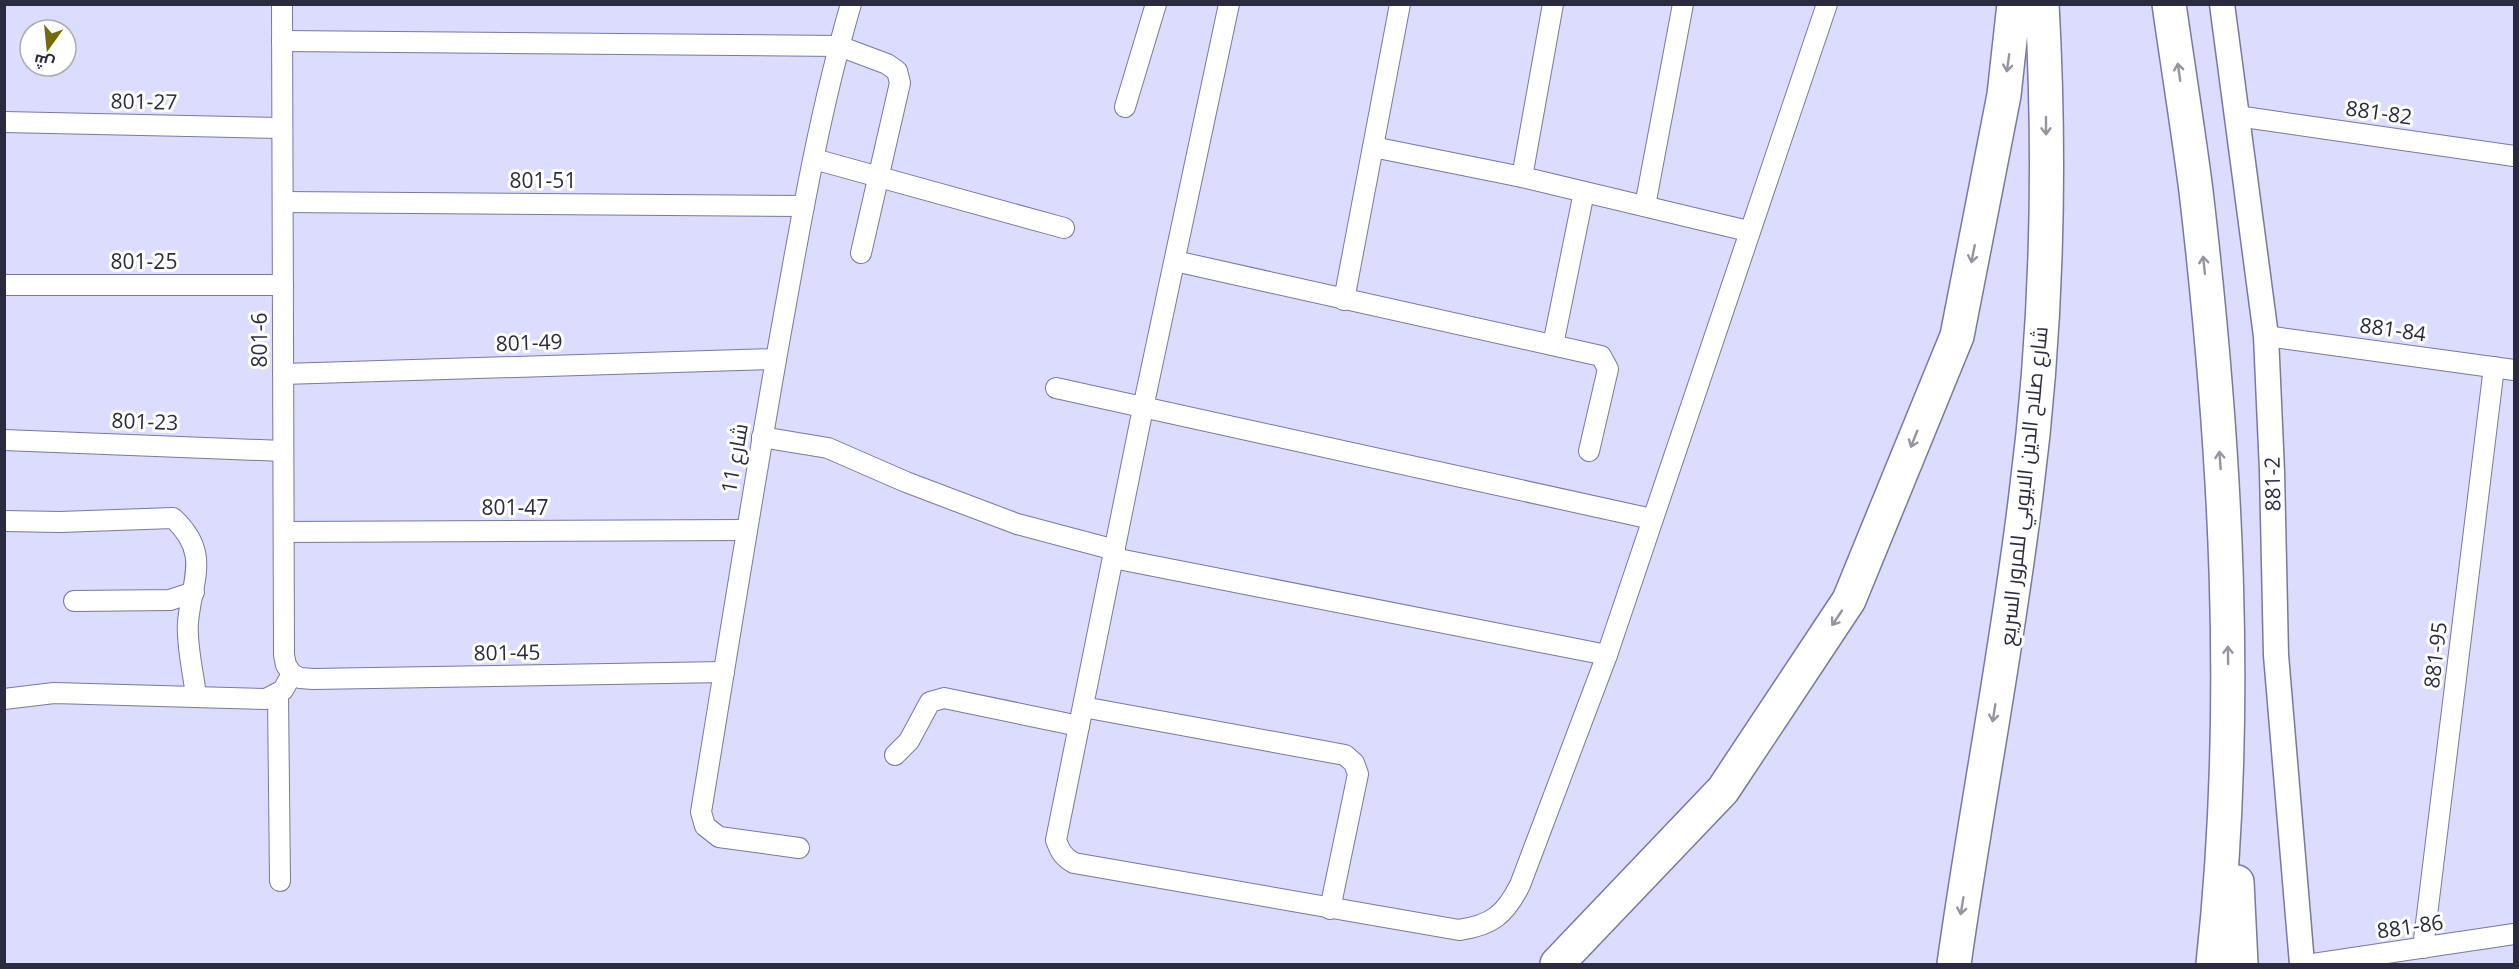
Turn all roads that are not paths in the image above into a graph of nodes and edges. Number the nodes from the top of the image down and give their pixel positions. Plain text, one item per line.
1 (282, 4) edge
2 (851, 4) edge
3 (1156, 4) edge
4 (1229, 4) edge
5 (1400, 4) edge
6 (1553, 4) edge
7 (1683, 4) edge
8 (1827, 4) edge
9 (2014, 4) edge
10 (2042, 4) edge
11 (2169, 4) edge
12 (2222, 4) edge
13 (282, 41) junction
14 (839, 46) junction
15 (1125, 107) dead end
16 (2237, 116) junction
17 (4, 122) edge
18 (282, 128) junction
19 (1373, 147) junction
20 (2514, 156) edge
21 (814, 159) junction
22 (878, 176) junction
23 (1521, 177) junction
24 (1584, 192) junction
25 (283, 202) junction
26 (804, 206) junction
27 (1645, 206) junction
28 (1064, 228) dead end
29 (1749, 231) junction
30 (861, 253) dead end
31 (1175, 261) junction
32 (4, 285) edge
33 (283, 285) junction
34 (1344, 300) junction
35 (2266, 336) junction
36 (1554, 345) junction
37 (776, 359) junction
38 (2494, 367) junction
39 (2514, 370) edge
40 (283, 374) junction
41 (1056, 388) dead end
42 (1143, 408) junction
43 (762, 437) junction
44 (4, 440) edge
45 (284, 451) junction
46 (1589, 451) dead end
47 (1652, 519) junction
48 (4, 520) edge
49 (747, 530) junction
50 (284, 532) junction
51 (1114, 554) junction
52 (194, 592) junction
53 (74, 601) dead end
54 (1606, 656) junction
55 (724, 672) junction
56 (292, 674) junction
57 (278, 695) junction
58 (196, 697) junction
59 (4, 699) edge
60 (2229, 705) junction
61 (1081, 716) junction
62 (895, 755) dead end
63 (799, 848) dead end
64 (280, 881) dead end
65 (1330, 909) junction
66 (2514, 934) edge
67 (2422, 948) junction
68 (1557, 964) edge
69 (1954, 964) edge
70 (2213, 964) edge
71 (2241, 964) edge
72 (2302, 964) edge
73 (2313, 964) edge

1 - 13 street, 801-6
2 - 14 street, شارع 11
3 - 15 street
4 - 31 street
5 - 19 street
6 - 23 street
7 - 27 street
8 - 29 street
9 -> 68 highway
10 -> 69 highway, شارع صلاح الدين الايوبي للمرور السريع
60 -> 11 highway
12 - 16 street, 881-2
13 - 14 street
13 - 18 street, 801-6
14 - 21 street, شارع 11
14 - 22 street
16 - 20 street, 881-82
16 - 35 street, 881-2
17 - 18 street, 801-27
18 - 25 street, 801-6
19 - 23 street
19 - 34 street
21 - 22 street
21 - 26 street, شارع 11
22 - 28 street
22 - 30 street
23 - 24 street
24 - 27 street
24 - 36 street
25 - 26 street, 801-51
25 - 33 street, 801-6
26 - 37 street, شارع 11
27 - 29 street
29 - 47 street
31 - 34 street
31 - 42 street
32 - 33 street, 801-25
33 - 40 street, 801-6
34 - 36 street
35 - 38 street, 881-84
35 - 72 street, 881-2
36 - 46 street
37 - 40 street, 801-49
37 - 43 street, شارع 11
38 - 39 street, 881-84
38 - 67 street, 881-95
40 - 45 street, 801-6
41 - 42 street
42 - 47 street
42 - 51 street
43 - 49 street, شارع 11
43 - 51 street
44 - 45 street, 801-23
45 - 50 street, 801-6
47 - 54 street
48 - 52 street
49 - 50 street, 801-47
49 - 55 street, شارع 11
50 - 56 street, 801-6
51 - 54 street
51 - 61 street
52 - 53 street
52 - 58 street
54 - 65 street
55 - 56 street, 801-45
55 - 63 street, شارع 11
56 - 57 street
57 - 58 street
57 - 64 street
58 - 59 street
60 - 70 highway
60 - 71 highway
61 - 62 street
61 - 65 street
61 - 65 street
66 - 67 street, 881-86
67 - 73 street, 881-86

